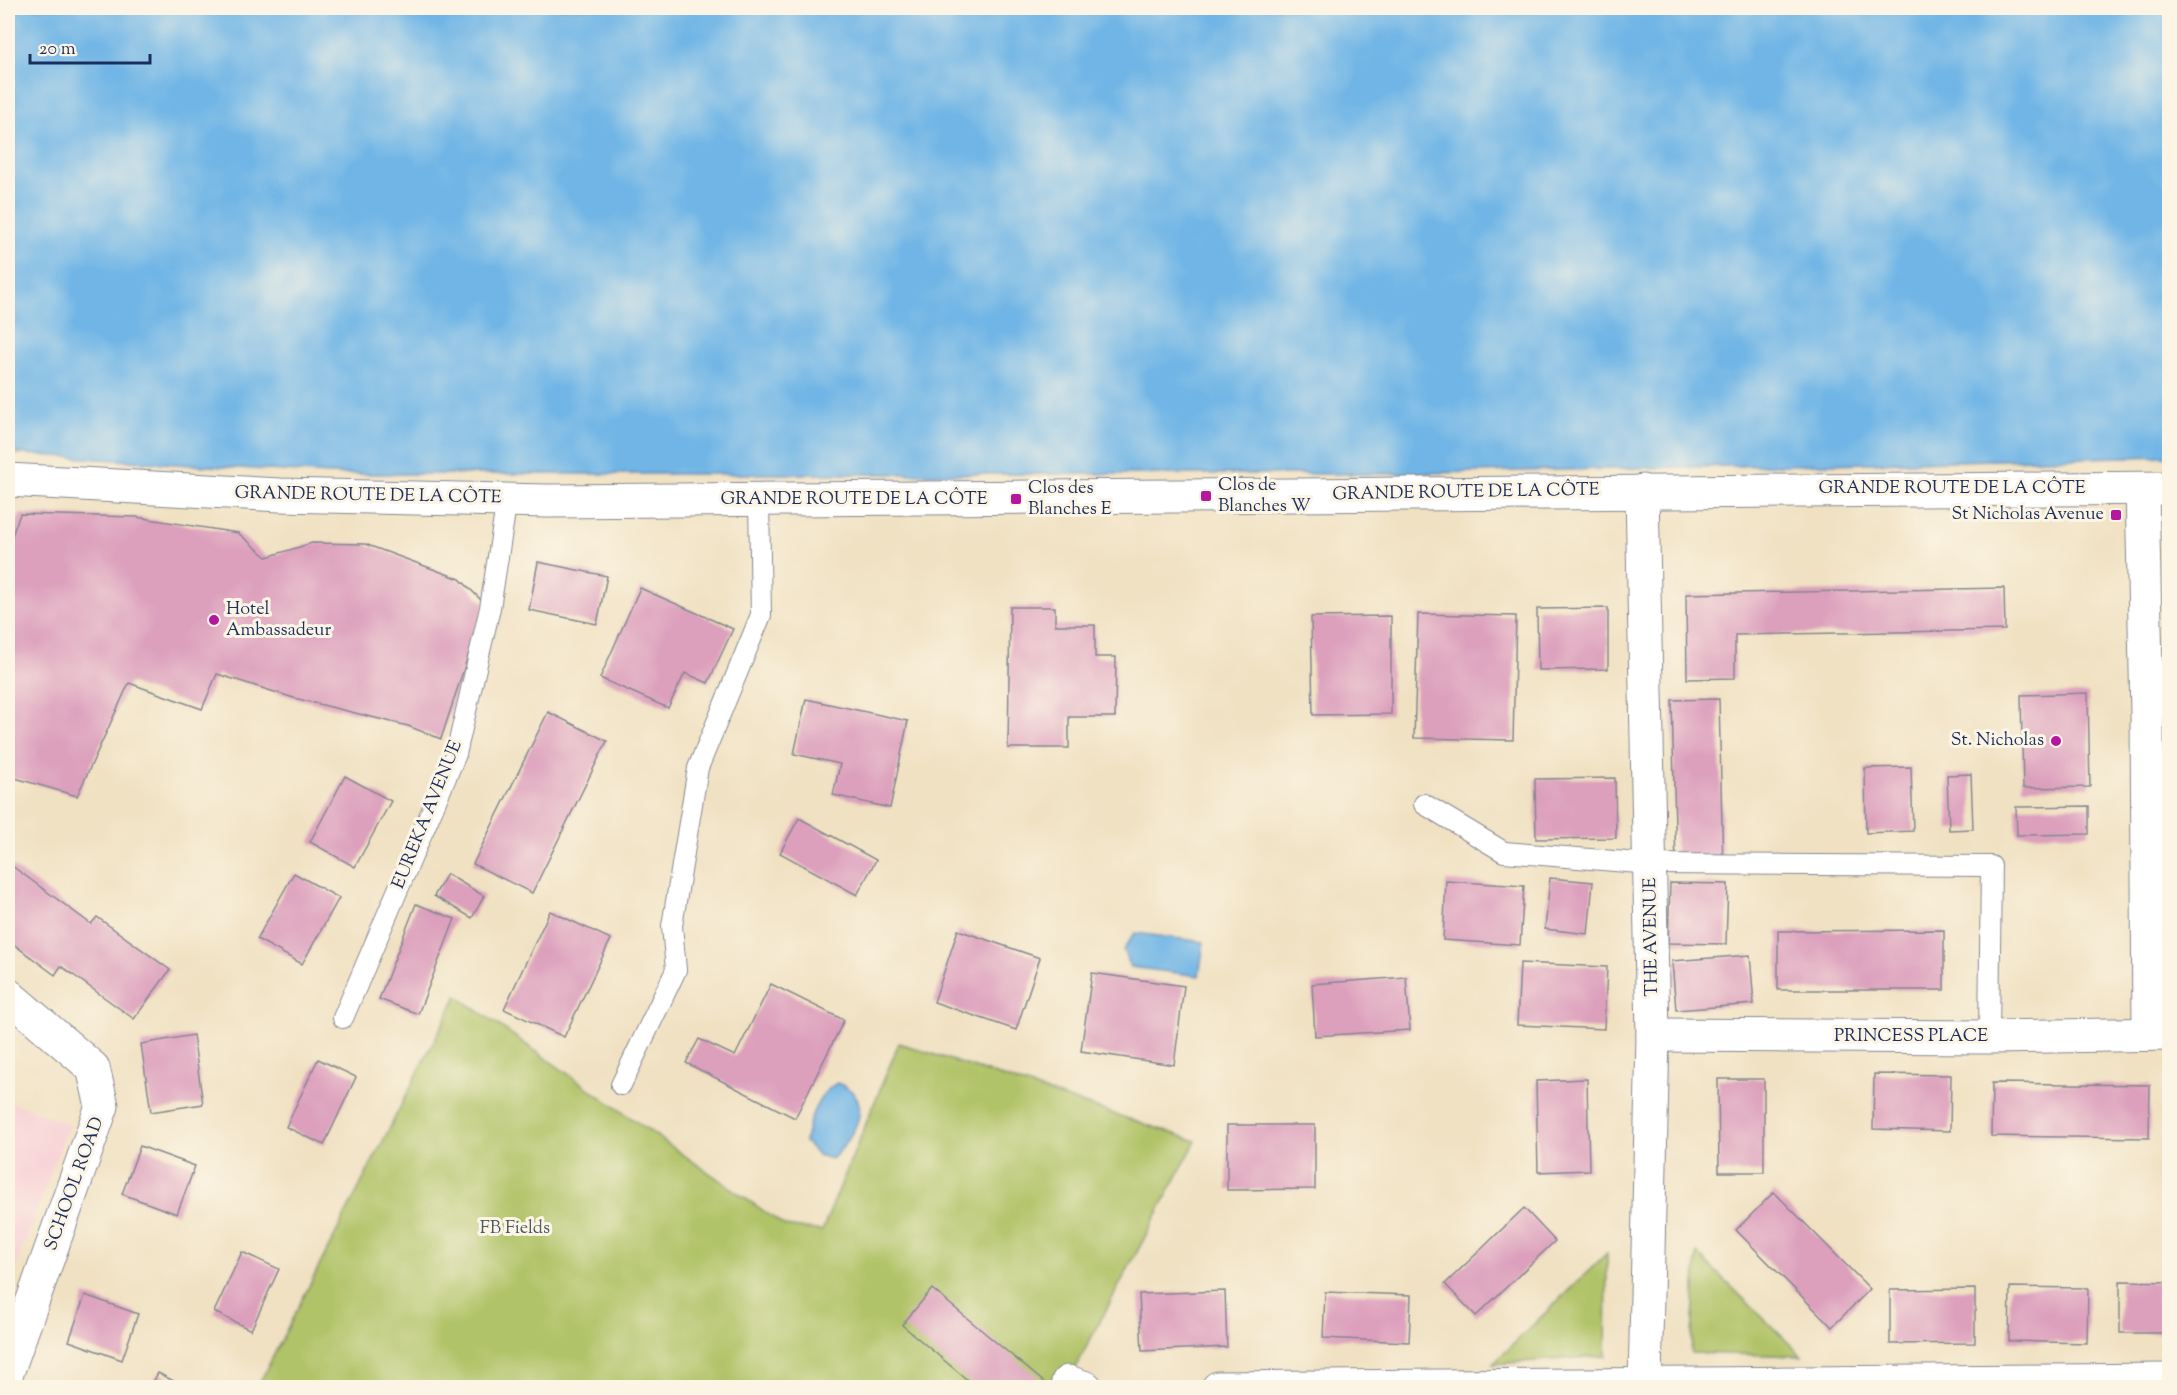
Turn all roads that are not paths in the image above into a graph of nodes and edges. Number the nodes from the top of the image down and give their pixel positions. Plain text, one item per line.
1 (8, 480) edge
2 (2156, 488) edge
3 (1642, 491) junction
4 (507, 499) junction
5 (759, 500) junction
6 (2158, 714) edge
7 (1424, 804) dead end
8 (1651, 864) junction
9 (8, 995) edge
10 (343, 1018) dead end
11 (2159, 1034) edge
12 (1653, 1035) junction
13 (1989, 1037) junction
14 (621, 1085) dead end
15 (8, 1370) edge
16 (1645, 1383) junction
17 (2152, 1383) edge
18 (1335, 1386) edge
19 (1218, 1388) edge

1 - 4 street, GRANDE ROUTE DE LA CÔTE
2 - 3 street, GRANDE ROUTE DE LA CÔTE
2 - 6 street
3 - 5 street, GRANDE ROUTE DE LA CÔTE
3 - 8 street, THE AVENUE
4 - 5 street, GRANDE ROUTE DE LA CÔTE
4 - 10 lane, EUREKA AVENUE
5 - 14 lane
6 - 11 street
7 - 8 lane
8 - 12 street, THE AVENUE
8 - 13 lane
9 - 15 street, SCHOOL ROAD
11 - 13 street, PRINCESS PLACE
12 - 13 street, PRINCESS PLACE
12 - 16 street, THE AVENUE
16 - 17 street
16 - 18 street
18 - 19 street

